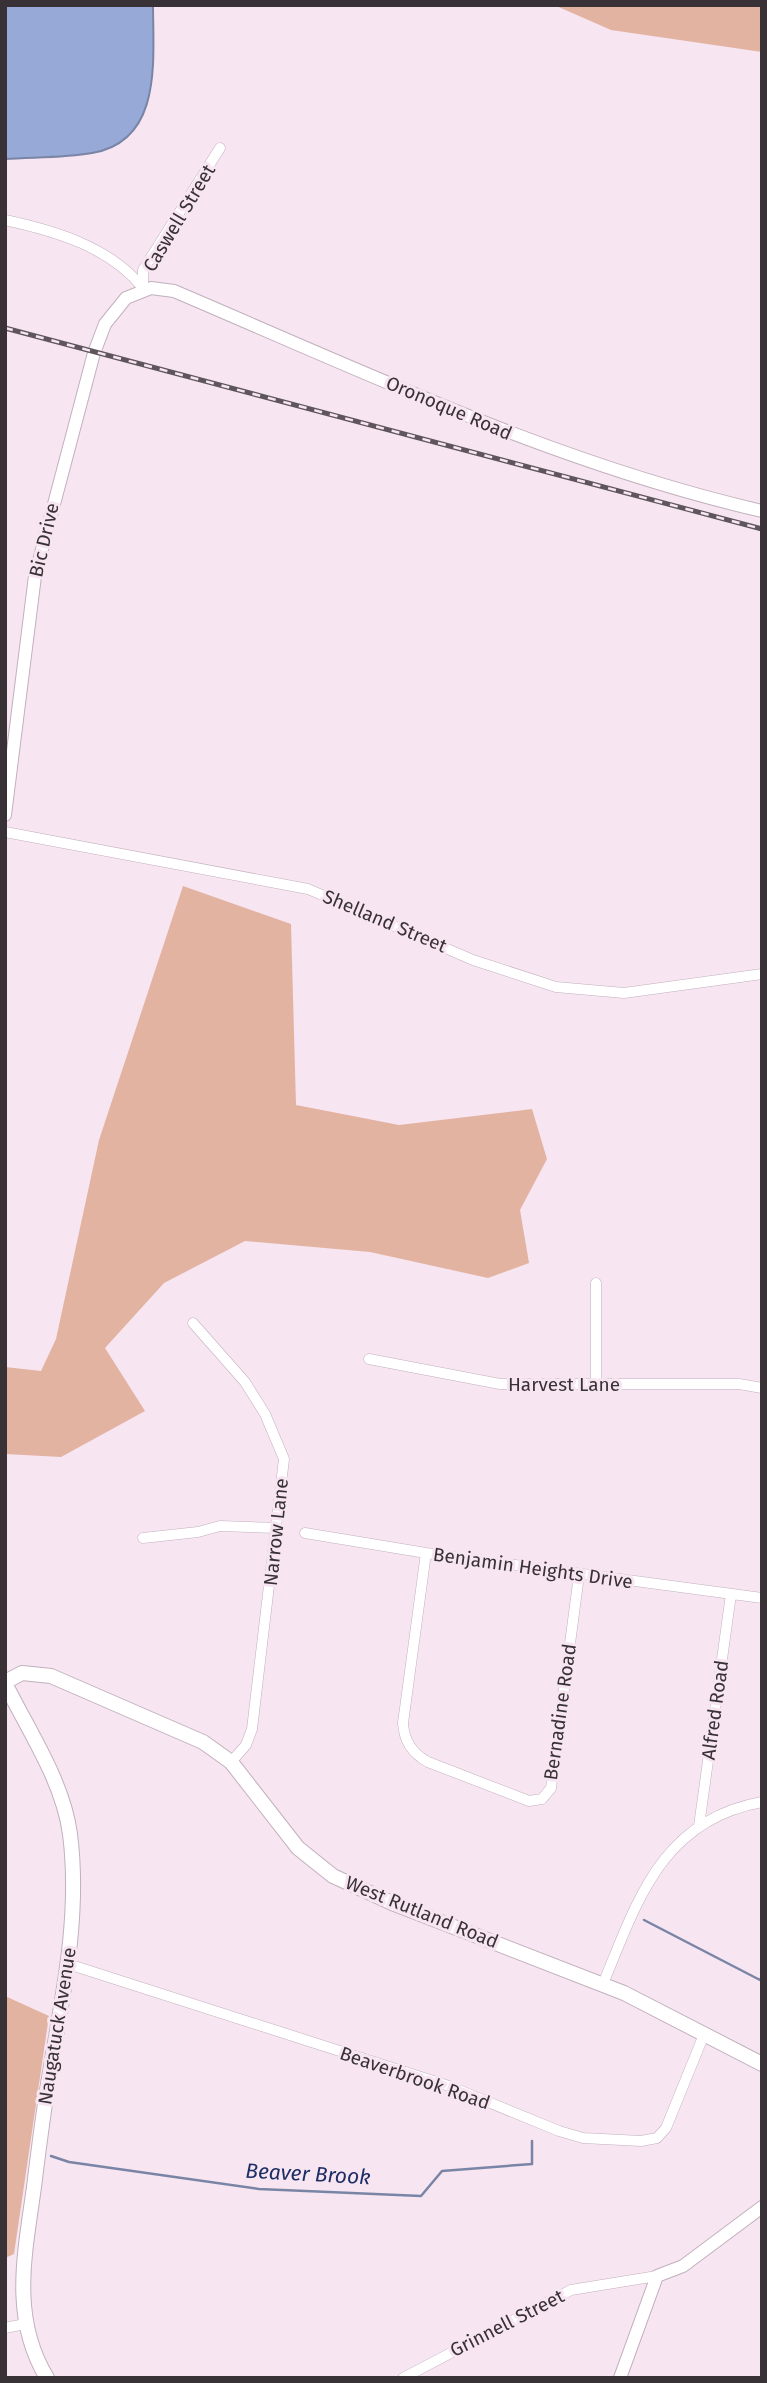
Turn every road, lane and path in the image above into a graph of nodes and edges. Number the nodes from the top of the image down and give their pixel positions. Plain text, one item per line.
1 (220, 148) dead end
2 (5, 220) edge
3 (143, 289) junction
4 (762, 511) edge
5 (5, 816) edge
6 (5, 832) edge
7 (762, 974) edge
8 (596, 1283) dead end
9 (193, 1323) dead end
10 (369, 1359) dead end
11 (596, 1384) junction
12 (762, 1388) edge
13 (277, 1528) junction
14 (305, 1533) dead end
15 (143, 1538) dead end
16 (426, 1553) junction
17 (579, 1575) junction
18 (731, 1594) junction
19 (762, 1598) edge
20 (5, 1683) edge
21 (231, 1762) junction
22 (762, 1802) edge
23 (699, 1826) junction
24 (68, 1964) junction
25 (603, 1984) junction
26 (703, 2036) junction
27 (762, 2064) edge
28 (762, 2207) edge
29 (657, 2276) junction
30 (25, 2324) junction
31 (5, 2328) edge
32 (47, 2378) edge
33 (403, 2378) edge
34 (620, 2378) edge

1 - 3 street, Caswell Street
2 - 3 street
3 - 4 street, Oronoque Road
3 - 5 street, Bic Drive
6 - 7 street, Shelland Street
8 - 11 street
9 - 13 street, Narrow Lane
10 - 11 street, Harvest Lane
11 - 12 street, Harvest Lane
13 - 15 street
13 - 21 street, Narrow Lane
14 - 16 street, Benjamin Heights Drive
16 - 17 street, Benjamin Heights Drive
16 - 17 street, Bernadine Road
17 - 18 street, Benjamin Heights Drive
18 - 19 street, Benjamin Heights Drive
18 - 23 street, Alfred Road
20 - 21 main road, West Rutland Road
20 - 24 main road, Naugatuck Avenue
21 - 25 main road, West Rutland Road
22 - 23 street
23 - 25 street
24 - 26 street, Beaverbrook Road
24 - 30 main road, Naugatuck Avenue
25 - 26 main road, West Rutland Road
26 - 27 main road, West Rutland Road
28 - 29 street
29 - 33 street, Grinnell Street
29 - 34 street
30 - 31 street
30 - 32 main road, Naugatuck Avenue

